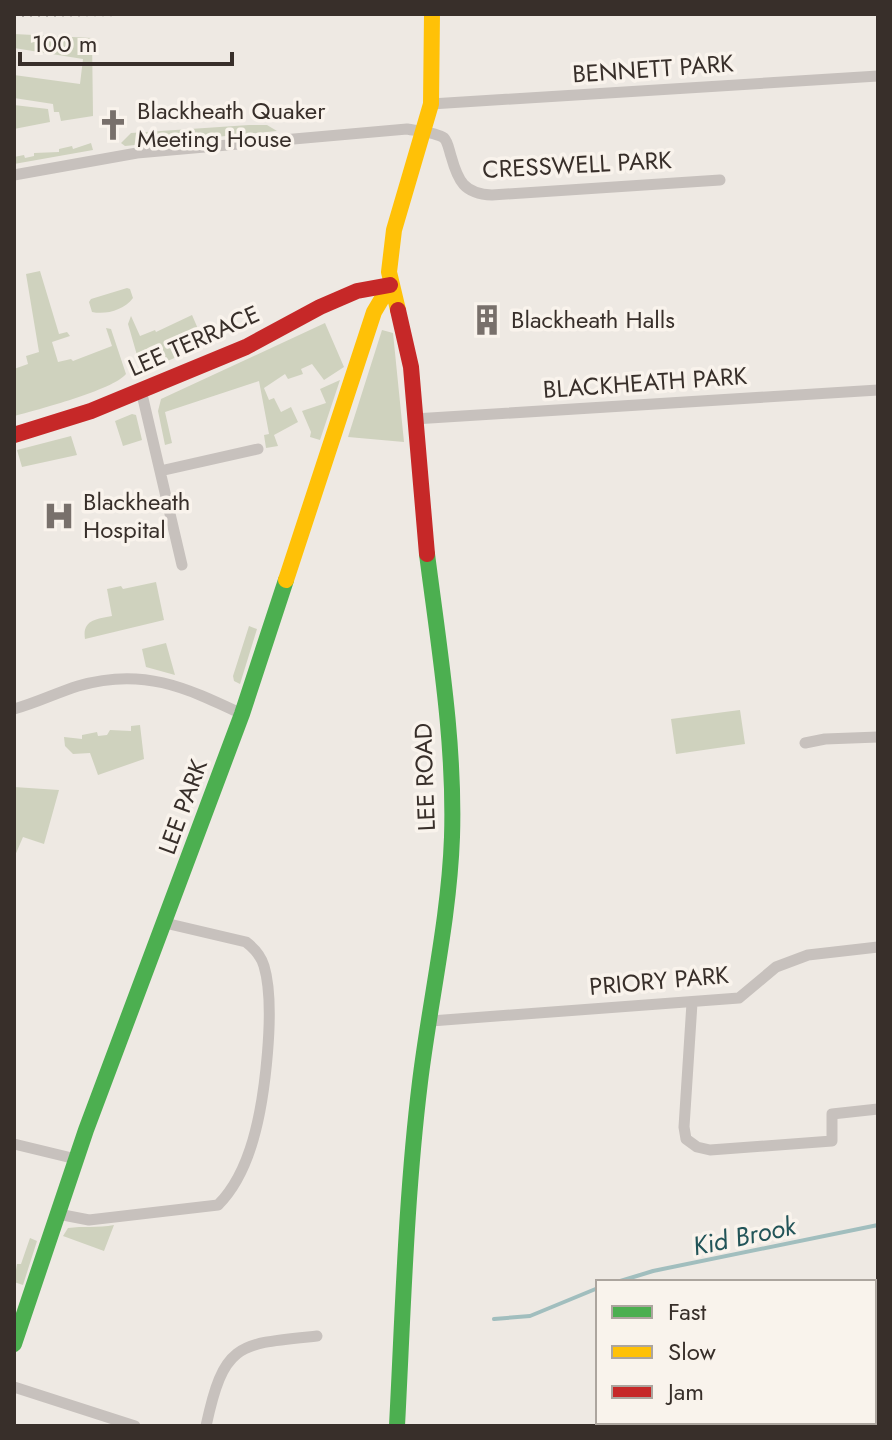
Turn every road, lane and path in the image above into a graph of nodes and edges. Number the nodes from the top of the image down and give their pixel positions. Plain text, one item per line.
1 (432, 16) edge
2 (878, 76) edge
3 (431, 104) junction
4 (424, 132) junction
5 (14, 175) edge
6 (720, 180) dead end
7 (390, 285) junction
8 (141, 390) junction
9 (878, 390) edge
10 (414, 419) junction
11 (14, 435) edge
12 (258, 449) dead end
13 (160, 471) junction
14 (182, 565) dead end
15 (14, 709) edge
16 (242, 714) junction
17 (878, 737) edge
18 (805, 743) dead end
19 (165, 923) junction
20 (878, 947) edge
21 (692, 1003) junction
22 (431, 1021) junction
23 (878, 1109) edge
24 (14, 1144) edge
25 (76, 1159) junction
26 (58, 1214) junction
27 (317, 1336) dead end
28 (14, 1344) edge
29 (14, 1387) edge
30 (135, 1426) edge
31 (206, 1426) edge
32 (397, 1426) edge

1 - 3 main road, LEE ROAD
2 - 3 street, BENNETT PARK
3 - 4 main road, LEE ROAD
4 - 5 street
4 - 6 street, CRESSWELL PARK
4 - 7 main road, LEE ROAD
7 - 8 main road, LEE TERRACE
7 - 10 main road, LEE ROAD
7 - 16 main road, LEE PARK
8 - 11 main road, LEE TERRACE
8 - 13 street
9 - 10 street, BLACKHEATH PARK
10 - 22 main road, LEE ROAD
12 - 13 street
13 - 14 street
15 - 16 street
16 - 19 main road, LEE PARK
17 - 18 street
19 - 25 main road, LEE PARK
19 - 26 street
20 - 21 street, PRIORY PARK
21 - 22 street, PRIORY PARK
21 - 23 street
22 - 32 main road, LEE ROAD
24 - 25 street
25 - 26 main road, LEE PARK
26 - 28 main road, LEE PARK
27 - 31 street
29 - 30 street

